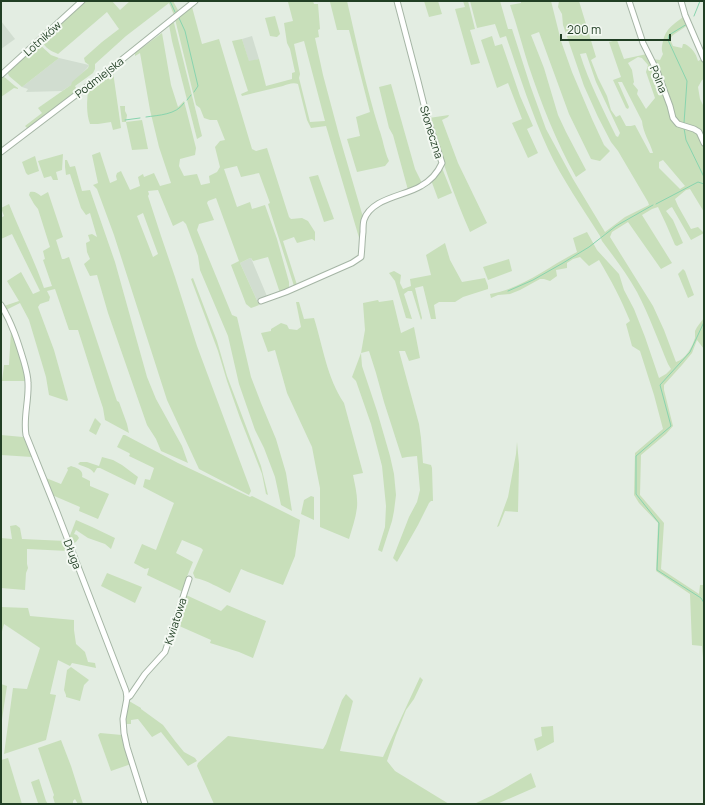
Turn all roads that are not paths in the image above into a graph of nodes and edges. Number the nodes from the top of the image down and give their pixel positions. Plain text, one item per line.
1 (82, 1) edge
2 (195, 1) edge
3 (397, 1) edge
4 (629, 1) edge
5 (681, 1) edge
6 (704, 59) edge
7 (1, 75) edge
8 (704, 143) edge
9 (1, 152) edge
10 (261, 301) dead end
11 (1, 305) edge
12 (189, 579) dead end
13 (127, 698) junction
14 (145, 804) edge

1 - 7 street, Lotników
2 - 9 street, Podmiejska
3 - 10 street, Słoneczna
4 - 8 street, Polna
5 - 6 street
11 - 13 street, Długa
12 - 13 street, Kwiatowa
13 - 14 street, Długa

